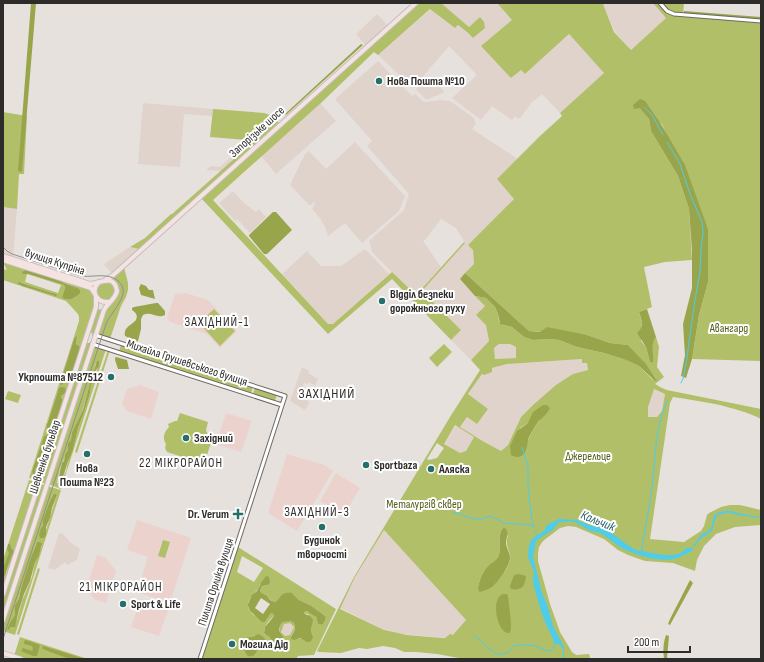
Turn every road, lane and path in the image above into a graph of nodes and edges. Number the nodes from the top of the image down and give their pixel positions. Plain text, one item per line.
1 (416, 3) edge
2 (660, 3) edge
3 (761, 22) edge
4 (3, 256) edge
5 (3, 260) edge
6 (112, 276) junction
7 (103, 280) junction
8 (114, 283) junction
9 (96, 295) junction
10 (110, 302) junction
11 (88, 333) junction
12 (95, 335) junction
13 (85, 341) junction
14 (92, 344) junction
15 (253, 390) junction
16 (285, 396) joint
17 (282, 404) junction
18 (39, 482) junction
19 (47, 485) junction
20 (3, 594) edge
21 (3, 620) edge
22 (3, 653) edge
23 (11, 657) edge
24 (21, 659) edge
25 (200, 659) edge

1 - 6 main road, Запорізьке шосе
2 - 3 street
4 - 7 main road, вулиця Купріна
5 - 9 main road, вулиця Купріна
6 - 7 main road, Запорізьке шосе
6 - 8 main road
7 - 8 main road
7 - 9 main road
8 - 10 main road
9 - 10 main road
9 - 11 main road, Шевченка бульвар
10 - 12 main road, Шевченка бульвар
11 - 12 main road, Михайла Грушевського вулиця
11 - 13 main road, Шевченка бульвар
12 - 14 main road, Шевченка бульвар
12 - 15 street, Михайла Грушевського вулиця
13 - 14 main road, Михайла Грушевського вулиця
13 - 18 main road, Шевченка бульвар
14 - 15 street, Михайла Грушевського вулиця
14 - 19 main road, Шевченка бульвар
15 - 16 street, Михайла Грушевського вулиця
15 - 17 street, Михайла Грушевського вулиця
16 - 17 street, Пилипа Орлика вулиця
17 - 25 street, Пилипа Орлика вулиця
18 - 19 main road
18 - 20 main road, Шевченка бульвар
19 - 21 main road, Шевченка бульвар
22 - 23 main road
23 - 24 main road

